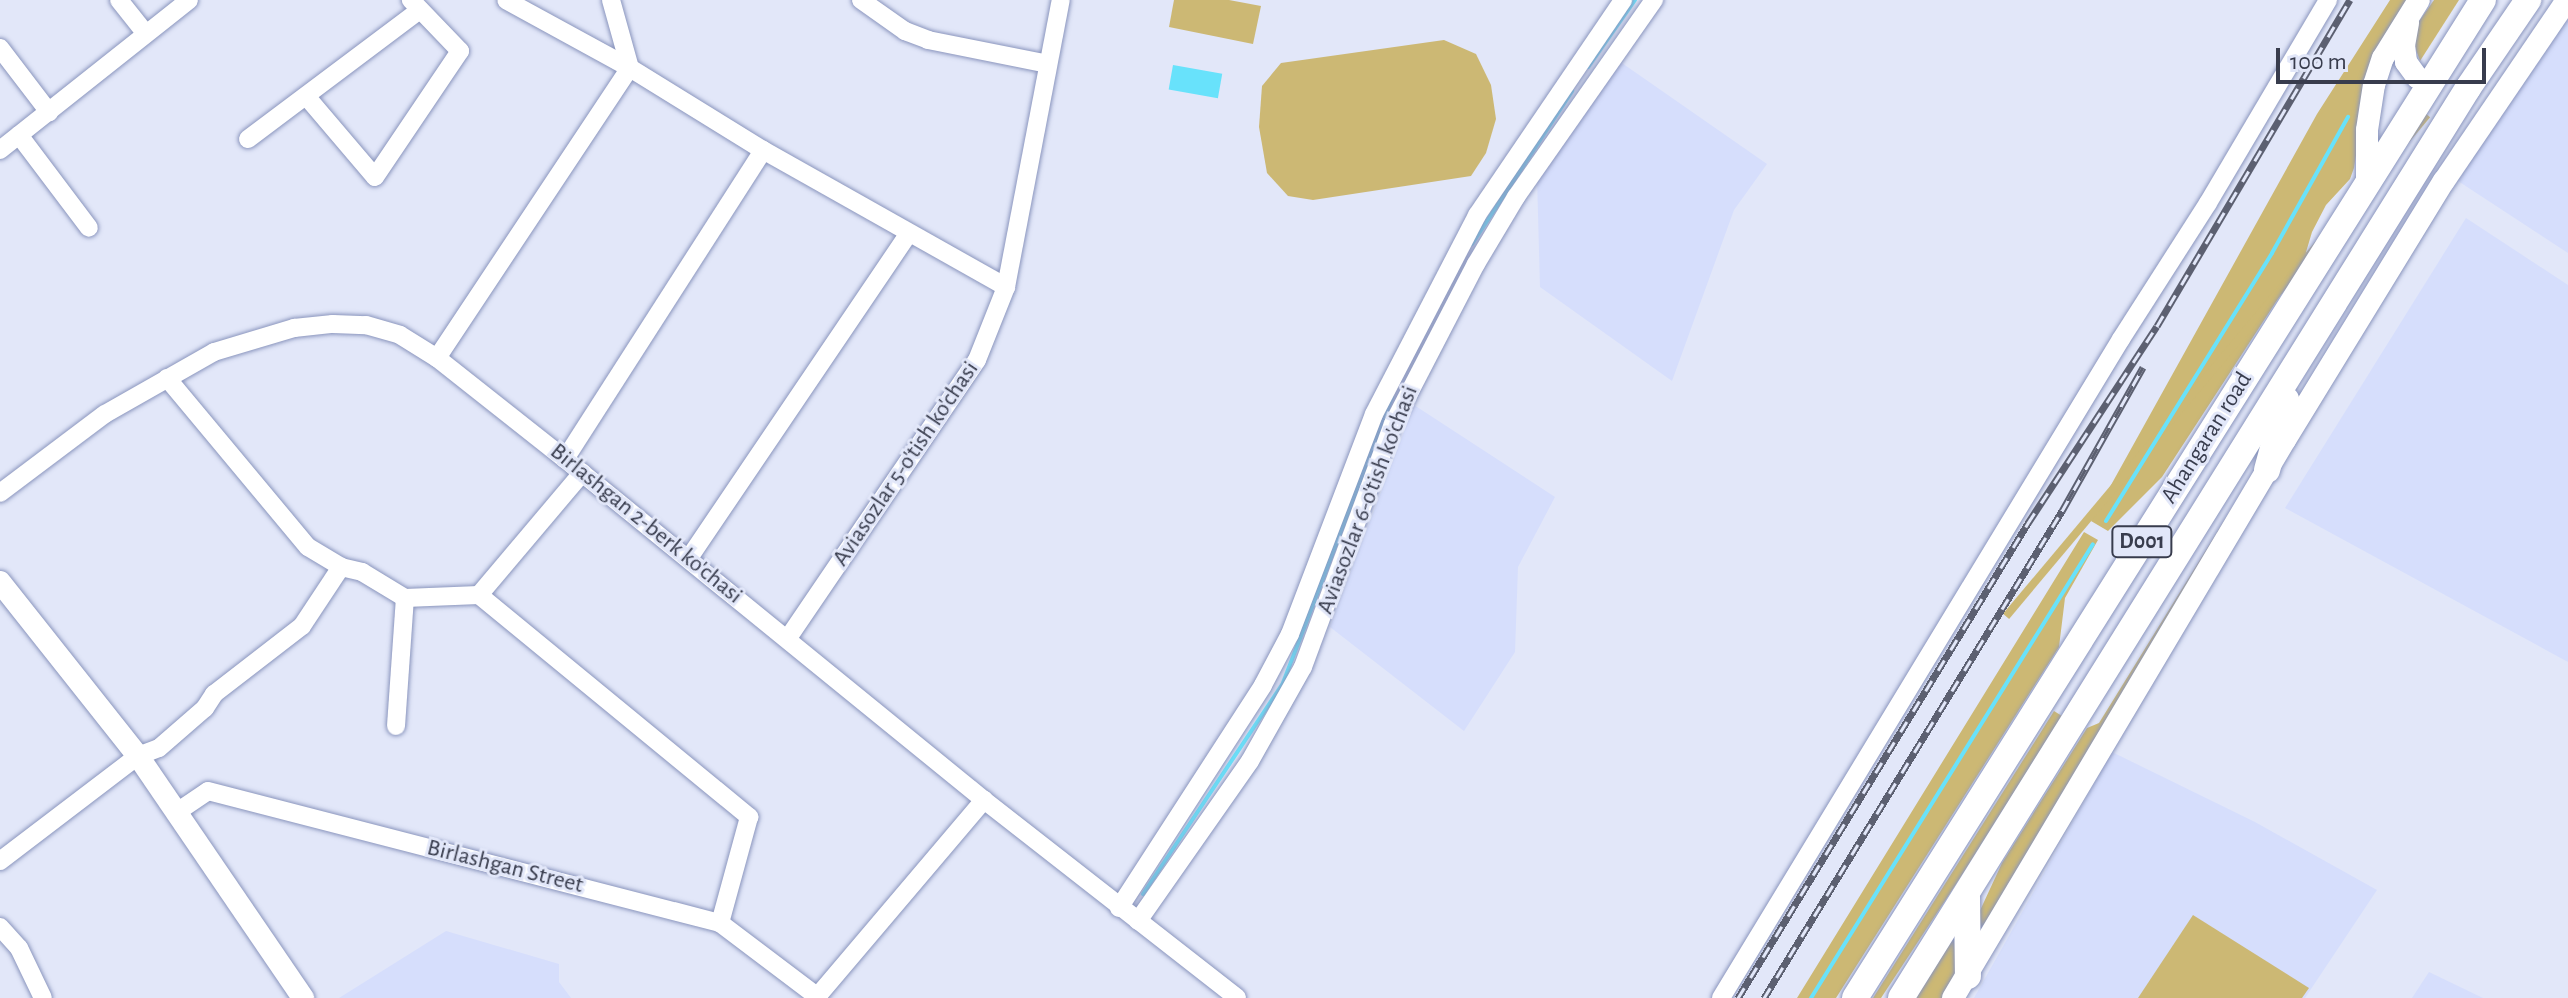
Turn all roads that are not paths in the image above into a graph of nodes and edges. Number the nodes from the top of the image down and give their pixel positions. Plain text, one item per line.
1 (119, 0) edge
2 (189, 0) edge
3 (506, 0) edge
4 (611, 0) edge
5 (861, 0) edge
6 (891, 0) edge
7 (1061, 0) edge
8 (1623, 0) edge
9 (1654, 0) edge
10 (2328, 0) edge
11 (2483, 0) edge
12 (2528, 0) edge
13 (2567, 0) edge
14 (416, 5) edge
15 (2414, 7) edge
16 (884, 18) junction
17 (146, 34) junction
18 (0, 48) edge
19 (1048, 64) junction
20 (630, 68) junction
21 (2428, 84) junction
22 (2468, 88) junction
23 (306, 96) junction
24 (49, 112) junction
25 (19, 135) junction
26 (248, 139) dead end
27 (0, 150) edge
28 (763, 150) junction
29 (2367, 182) junction
30 (89, 228) dead end
31 (908, 235) junction
32 (1465, 257) junction
33 (1006, 287) junction
34 (437, 358) junction
35 (2294, 370) junction
36 (167, 378) junction
37 (565, 459) junction
38 (2267, 470) junction
39 (582, 473) junction
40 (0, 493) edge
41 (689, 558) junction
42 (341, 567) junction
43 (0, 582) edge
44 (479, 595) junction
45 (405, 598) junction
46 (788, 638) junction
47 (1276, 692) junction
48 (2040, 705) junction
49 (2084, 708) junction
50 (396, 726) dead end
51 (138, 756) junction
52 (984, 800) junction
53 (177, 812) junction
54 (0, 861) edge
55 (1967, 897) junction
56 (1119, 908) junction
57 (1138, 921) junction
58 (720, 923) junction
59 (0, 927) edge
60 (1968, 976) junction
61 (1227, 995) edge
62 (43, 998) edge
63 (303, 998) edge
64 (817, 998) edge
65 (1721, 998) edge
66 (1855, 998) edge
67 (1901, 998) edge
68 (1953, 998) edge

1 - 17 street
2 - 17 street
3 - 20 street
4 - 20 street
5 - 16 street
6 - 16 street
7 - 19 street, Aviasozlar 5-o'tish ko'chasi
8 - 32 street, Aviasozlar 6-o'tish ko'chasi
9 - 32 street, Aviasozlar 6-o'tish ko'chasi
10 - 65 street
11 - 21 highway, Ahangaran road / D001
12 - 22 highway, Ahangaran road / D001
13 - 38 main road
14 - 23 street
14 - 23 street
15 - 21 main road
15 - 29 main road
16 - 19 street
17 - 24 street
18 - 24 street
19 - 33 street, Aviasozlar 5-o'tish ko'chasi
20 - 28 street
20 - 34 street
21 - 22 highway
21 - 29 highway, Ahangaran road / D001
22 - 35 highway, Ahangaran road / D001
23 - 26 street
24 - 25 street
25 - 27 street
25 - 30 street
28 - 31 street
28 - 37 street
29 - 48 highway, Ahangaran road / D001
31 - 33 street
31 - 41 street
32 - 47 street, Aviasozlar 6-o'tish ko'chasi
32 - 47 street, Aviasozlar 6-o'tish ko'chasi
33 - 46 street, Aviasozlar 5-o'tish ko'chasi
34 - 36 street, Birlashgan 2-berk ko'chasi
34 - 37 street, Birlashgan 2-berk ko'chasi
35 - 38 highway
35 - 49 highway, Ahangaran road / D001
36 - 40 street, Birlashgan 2-berk ko'chasi
36 - 42 street
37 - 39 street, Birlashgan 2-berk ko'chasi
38 - 60 main road
39 - 41 street, Birlashgan 2-berk ko'chasi
39 - 44 street
41 - 46 street, Birlashgan 2-berk ko'chasi
42 - 45 street
42 - 51 street
43 - 51 main road
44 - 45 street
44 - 58 street
45 - 50 street
46 - 52 street, Birlashgan 2-berk ko'chasi
47 - 56 street, Aviasozlar 6-o'tish ko'chasi
47 - 57 street, Aviasozlar 6-o'tish ko'chasi
48 - 49 highway
48 - 66 highway, Ahangaran road / D001
49 - 55 highway, Ahangaran road / D001
51 - 53 main road
51 - 54 street
52 - 56 street, Birlashgan 2-berk ko'chasi
52 - 64 street
53 - 58 street, Birlashgan Street
53 - 63 main road
55 - 60 highway
55 - 67 highway, Ahangaran road / D001
56 - 57 street, Birlashgan 2-berk ko'chasi
57 - 61 street, Birlashgan 2-berk ko'chasi
58 - 64 street, Birlashgan Street
59 - 62 street
60 - 68 main road

